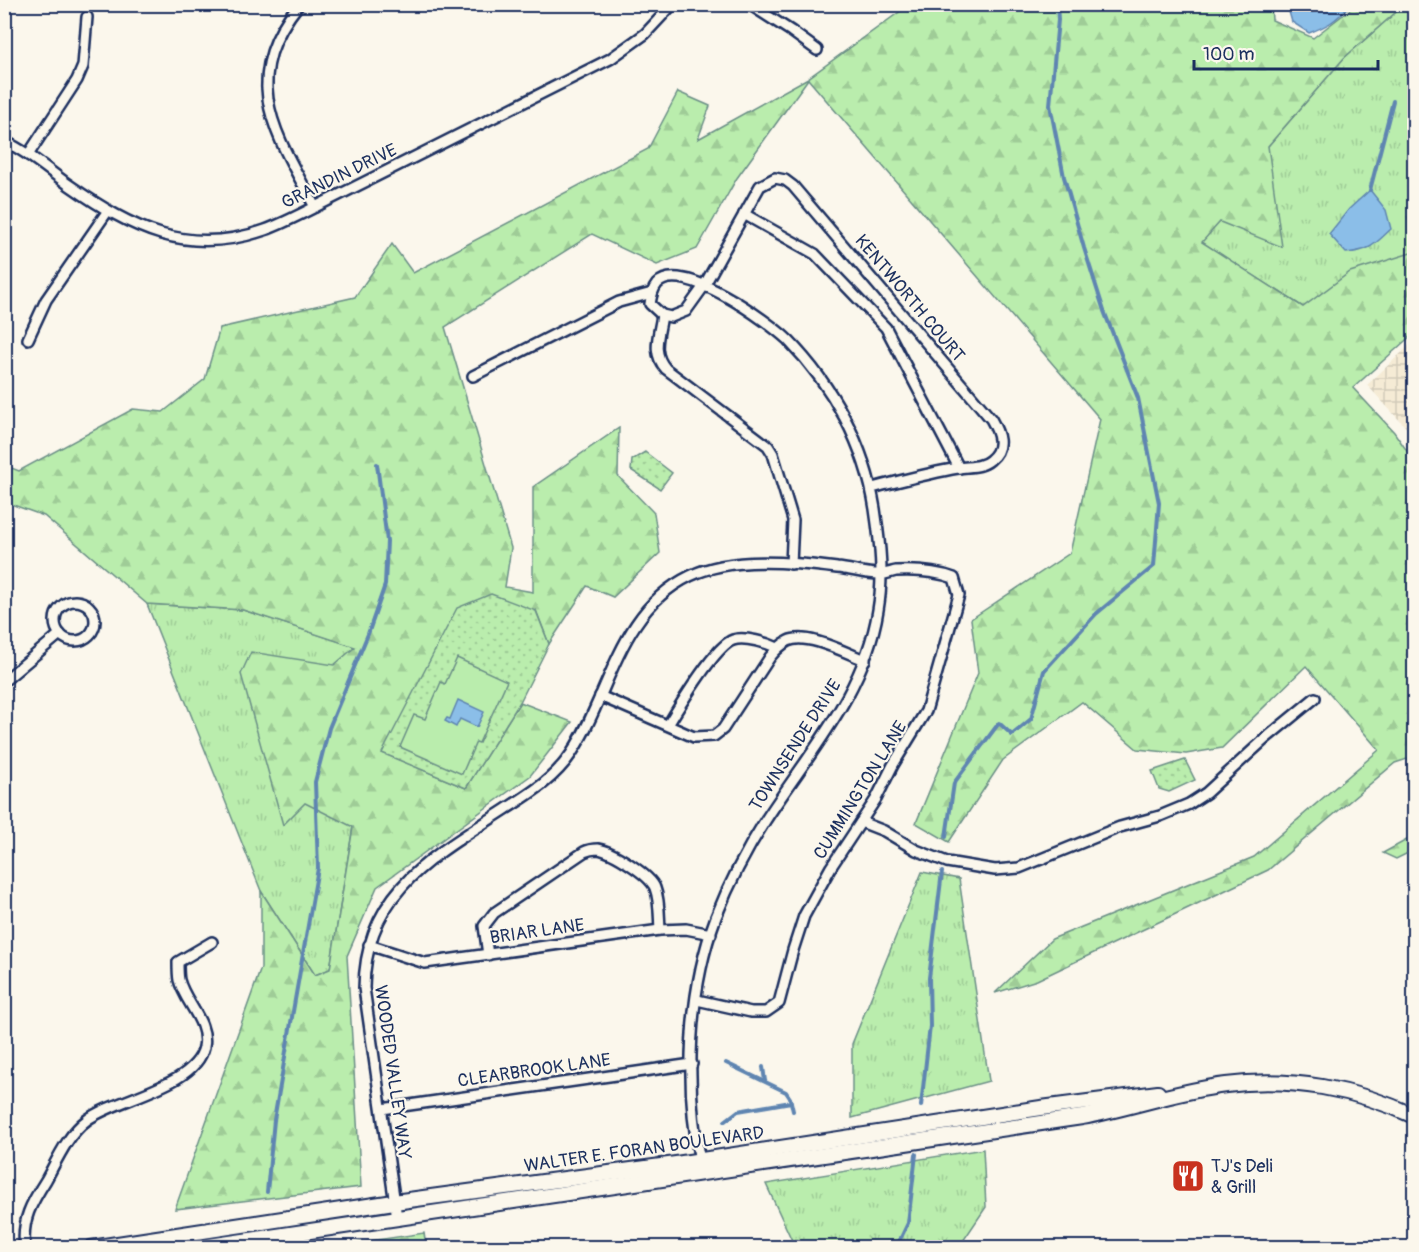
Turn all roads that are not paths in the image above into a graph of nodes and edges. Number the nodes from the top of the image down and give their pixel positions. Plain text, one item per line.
1 (299, 4) edge
2 (673, 4) edge
3 (749, 4) edge
4 (87, 18) dead end
5 (817, 50) dead end
6 (4, 141) edge
7 (27, 155) junction
8 (315, 207) junction
9 (107, 212) junction
10 (744, 214) junction
11 (704, 286) junction
12 (652, 293) junction
13 (662, 315) junction
14 (28, 339) dead end
15 (472, 376) dead end
16 (959, 468) junction
17 (872, 488) junction
18 (791, 564) junction
19 (882, 574) junction
20 (60, 634) junction
21 (778, 648) junction
22 (865, 660) junction
23 (4, 681) edge
24 (600, 696) junction
25 (1315, 698) dead end
26 (668, 725) junction
27 (861, 822) junction
28 (660, 930) junction
29 (711, 934) junction
30 (212, 942) dead end
31 (369, 945) junction
32 (488, 955) junction
33 (696, 1000) junction
34 (692, 1064) junction
35 (382, 1109) junction
36 (1414, 1116) edge
37 (701, 1167) junction
38 (394, 1202) junction
39 (397, 1218) junction
40 (25, 1248) edge
41 (91, 1248) edge
42 (195, 1248) edge

1 - 8 street
2 - 8 street, GRANDIN DRIVE
3 - 5 street
4 - 7 street
6 - 7 street, GRANDIN DRIVE
7 - 9 street, GRANDIN DRIVE
8 - 9 street, GRANDIN DRIVE
9 - 14 street
10 - 11 street, KENTWORTH COURT
10 - 16 street
10 - 16 street, KENTWORTH COURT
11 - 12 street, TOWNSENDE DRIVE
11 - 13 street
11 - 17 street, TOWNSENDE DRIVE
12 - 13 street
12 - 15 street
13 - 18 street
16 - 17 street, KENTWORTH COURT
17 - 19 street, TOWNSENDE DRIVE
18 - 19 street, WOODED VALLEY WAY
18 - 24 street, WOODED VALLEY WAY
19 - 22 street, TOWNSENDE DRIVE
19 - 27 street, CUMMINGTON LANE
20 - 20 street
20 - 23 street
21 - 22 street
21 - 26 street
21 - 26 street
22 - 29 street, TOWNSENDE DRIVE
24 - 26 street
24 - 31 street, WOODED VALLEY WAY
25 - 27 street
27 - 33 street, CUMMINGTON LANE
28 - 29 street, BRIAR LANE
28 - 32 street, BRIAR LANE
28 - 32 street
29 - 33 street, TOWNSENDE DRIVE
30 - 40 street
31 - 32 street, BRIAR LANE
31 - 35 street, WOODED VALLEY WAY
33 - 34 street, TOWNSENDE DRIVE
34 - 35 street, CLEARBROOK LANE
34 - 37 street, TOWNSENDE DRIVE
35 - 38 street, WOODED VALLEY WAY
36 - 37 street, WALTER E. FORAN BOULEVARD
37 - 38 street, WALTER E. FORAN BOULEVARD
37 - 39 street, WALTER E. FORAN BOULEVARD
38 - 39 street, WOODED VALLEY WAY
38 - 41 street, WALTER E. FORAN BOULEVARD
39 - 42 street, WALTER E. FORAN BOULEVARD

